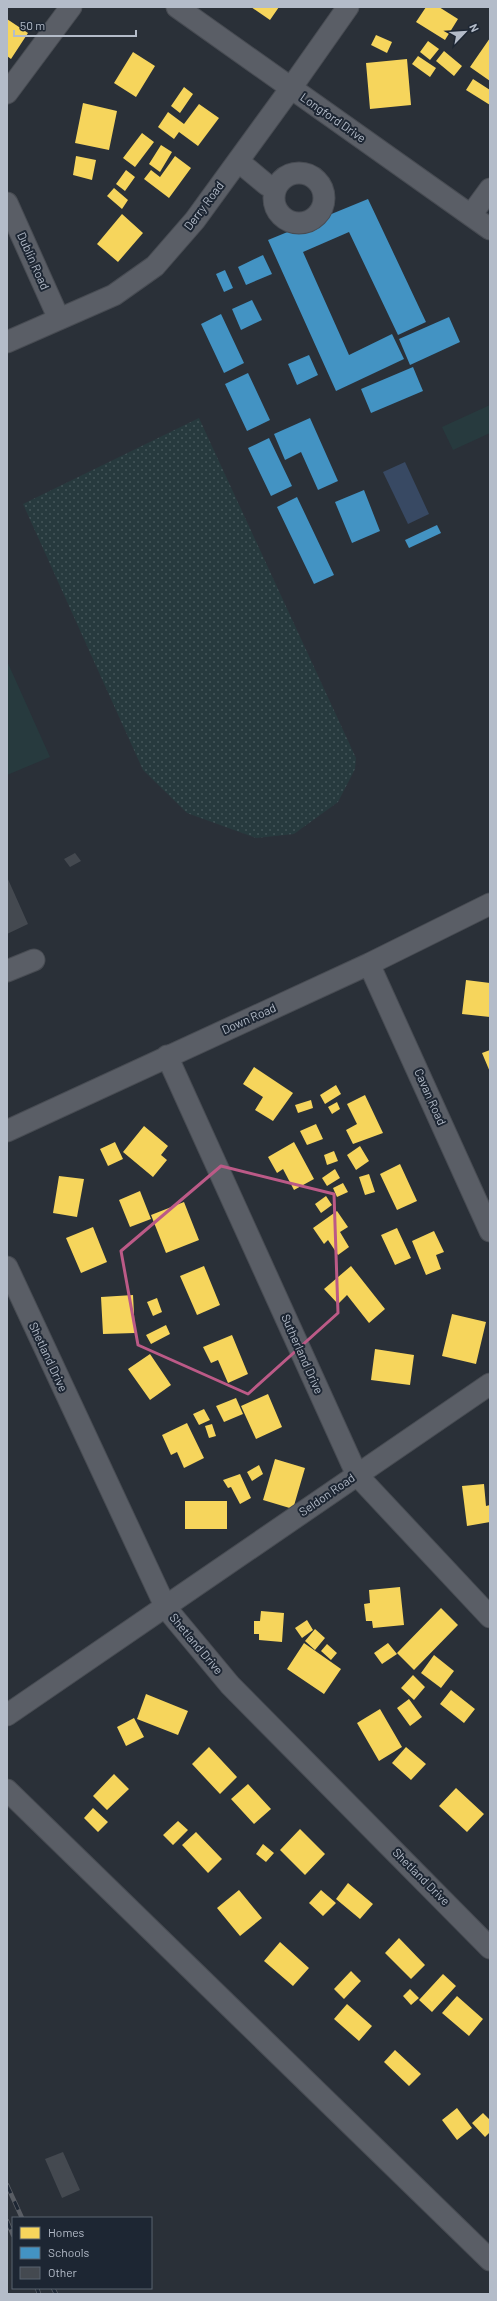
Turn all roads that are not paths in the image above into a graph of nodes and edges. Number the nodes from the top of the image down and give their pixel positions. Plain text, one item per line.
1 (71, 7) edge
2 (177, 7) edge
3 (348, 7) edge
4 (291, 88) junction
5 (7, 93) edge
6 (238, 161) junction
7 (276, 188) dead end
8 (490, 189) edge
9 (7, 203) edge
10 (471, 215) junction
11 (490, 229) edge
12 (59, 319) junction
13 (7, 342) edge
14 (490, 904) edge
15 (34, 960) dead end
16 (369, 964) junction
17 (7, 971) edge
18 (167, 1056) junction
19 (7, 1131) edge
20 (490, 1231) edge
21 (7, 1267) edge
22 (490, 1384) edge
23 (357, 1475) junction
24 (166, 1608) junction
25 (490, 1617) edge
26 (7, 1715) edge
27 (7, 1790) edge
28 (490, 1948) edge
29 (490, 2260) edge

1 - 5 street
2 - 4 street, Longford Drive
3 - 4 street, Derry Road
4 - 6 street, Derry Road
4 - 10 street, Longford Drive
6 - 7 street
6 - 12 street, Derry Road
8 - 10 street
9 - 12 street, Dublin Road
10 - 11 street, Longford Drive
12 - 13 street, Derry Road
14 - 16 street, Down Road
15 - 17 street
16 - 18 street, Down Road
16 - 20 street, Cavan Road
18 - 19 street, Down Road
18 - 23 street, Sutherland Drive
21 - 24 street, Shetland Drive
22 - 23 street, Seldon Road
23 - 24 street, Seldon Road
23 - 25 street, Sutherland Drive
24 - 26 street, Seldon Road
24 - 28 street, Shetland Drive
27 - 29 street

